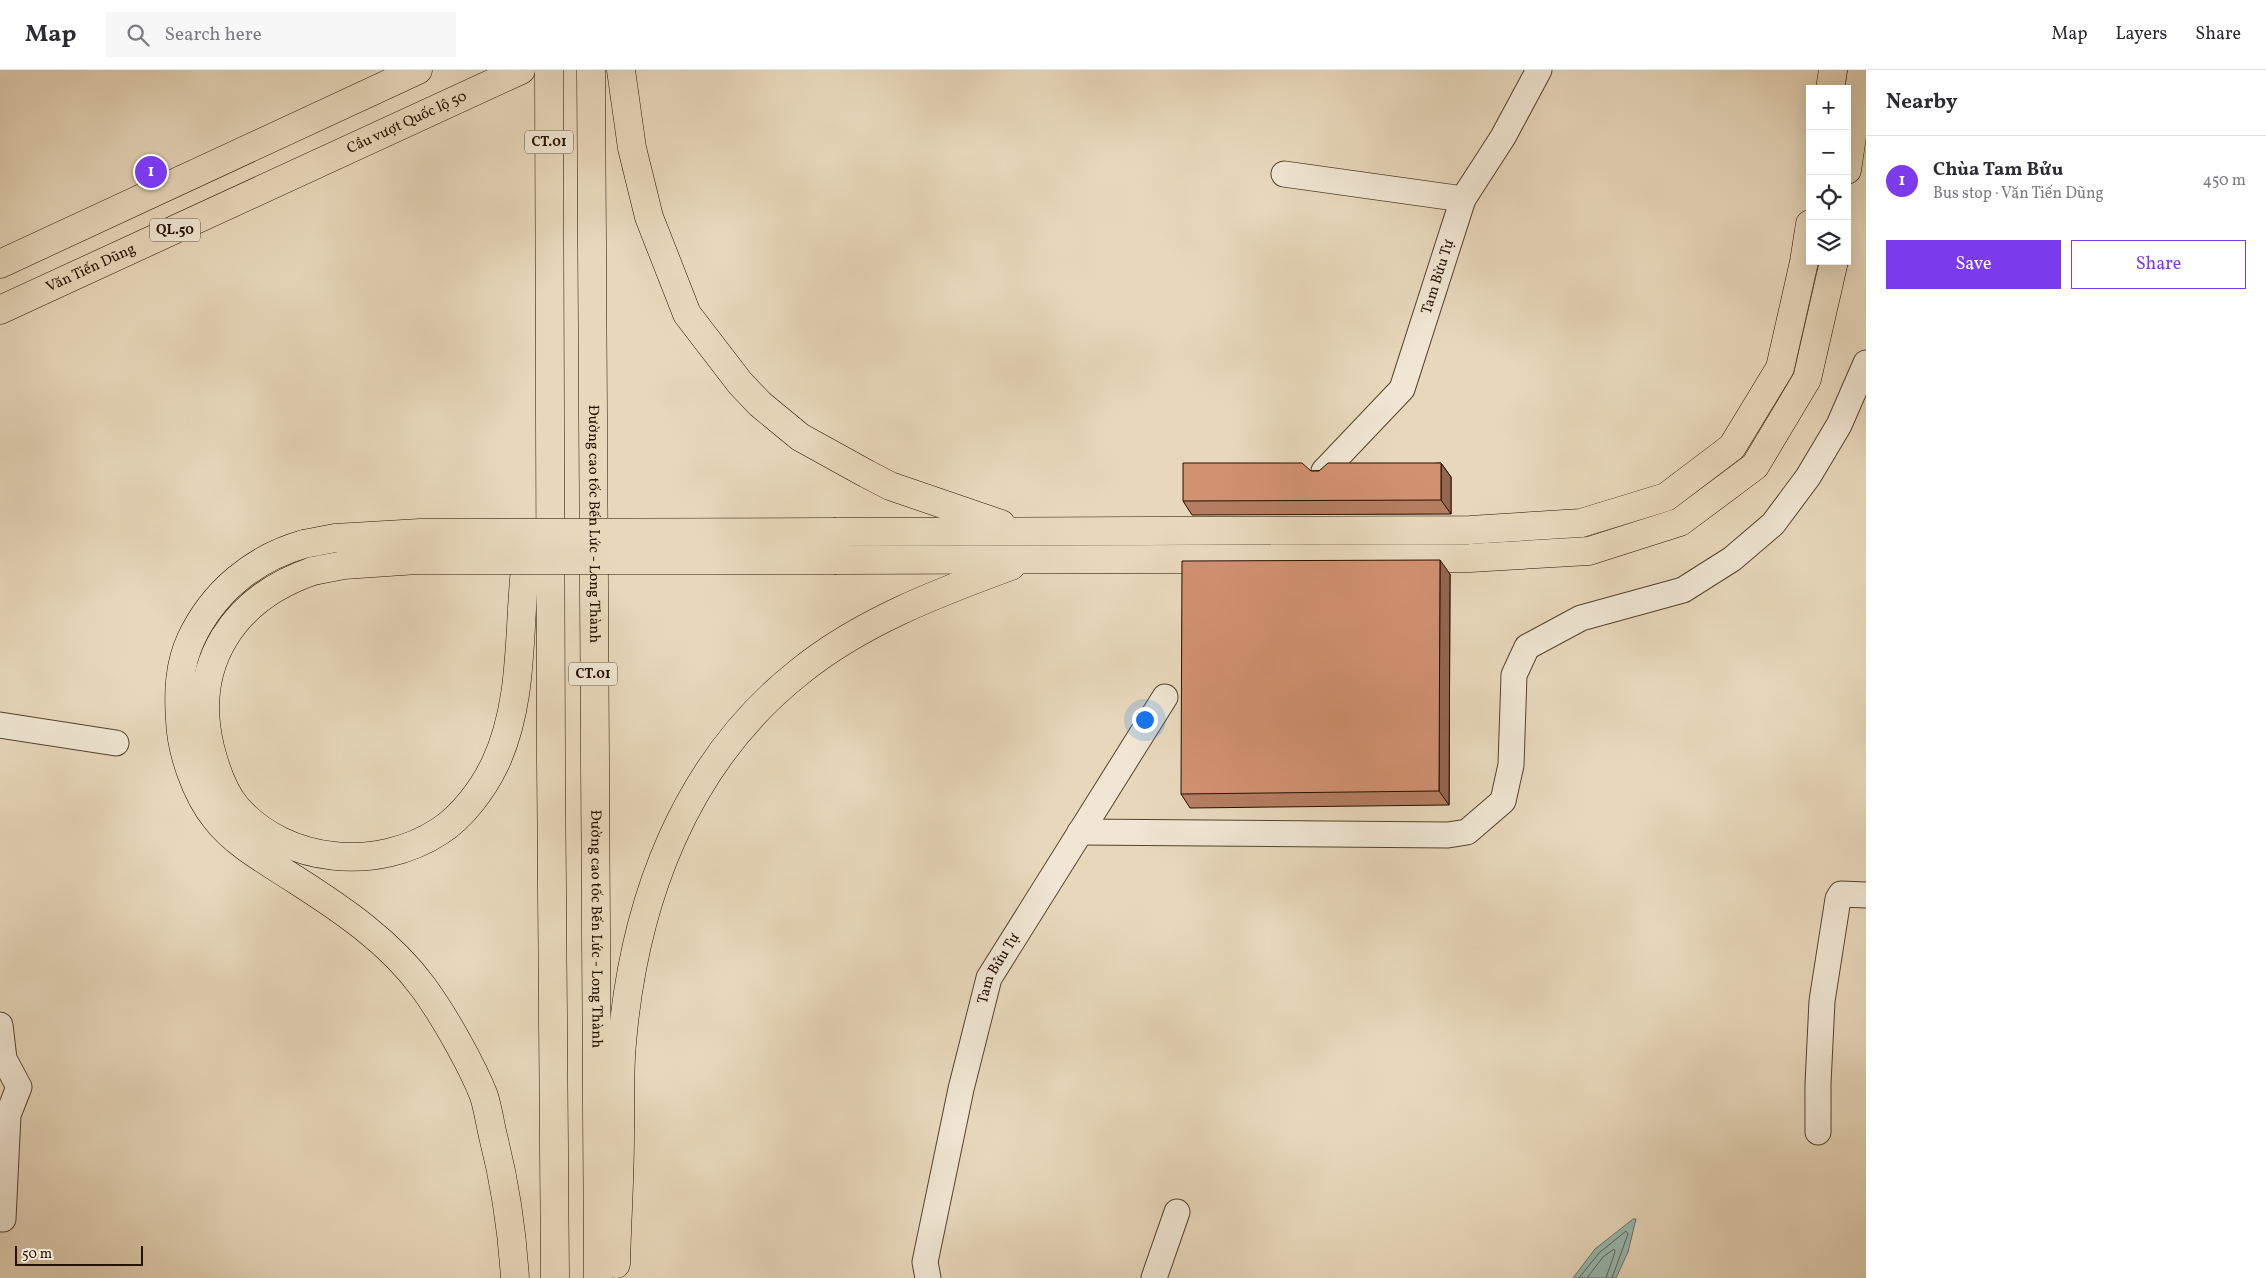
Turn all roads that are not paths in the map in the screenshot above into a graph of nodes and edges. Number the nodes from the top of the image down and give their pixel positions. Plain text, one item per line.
1 (418, 70) edge
2 (521, 70) edge
3 (549, 70) edge
4 (591, 70) edge
5 (621, 70) edge
6 (1539, 70) edge
7 (1833, 70) edge
8 (1862, 70) edge
9 (1831, 85) edge
10 (1851, 143) edge
11 (319, 164) joint
12 (1284, 174) dead end
13 (1463, 199) junction
14 (549, 214) junction
15 (1806, 249) edge
16 (0, 264) edge
17 (1833, 265) edge
18 (0, 310) edge
19 (1866, 363) edge
20 (1324, 471) edge
21 (1026, 531) junction
22 (1029, 559) junction
23 (1165, 697) dead end
24 (0, 726) edge
25 (116, 743) dead end
26 (1080, 832) junction
27 (1866, 895) edge
28 (0, 1024) edge
29 (1818, 1132) dead end
30 (1176, 1212) dead end
31 (3, 1219) dead end
32 (515, 1278) edge
33 (555, 1278) edge
34 (598, 1278) edge
35 (615, 1278) edge
36 (928, 1278) edge
37 (1154, 1278) edge

1 - 16 highway, QL.50
2 - 11 highway, Cầu vượt Quốc lộ 50 / QL.50
3 - 14 highway, CT.01
4 - 34 highway, Đường cao tốc Bến Lức - Long Thành / CT.01
5 - 21 highway
6 - 13 street, Tam Bừu Tự
7 - 9 highway
8 - 10 highway
11 - 18 highway, Văn Tiến Dũng / QL.50
12 - 13 street
13 - 20 street, Tam Bừu Tự
14 - 22 highway, bridge
14 - 33 highway, CT.01
15 - 21 highway
17 - 22 highway
19 - 26 street
21 - 32 highway, bridge
22 - 35 highway
23 - 26 street, Tam Bửu Tự
24 - 25 street
26 - 36 street, Tam Bửu Tự
27 - 29 street
28 - 31 street
30 - 37 street

